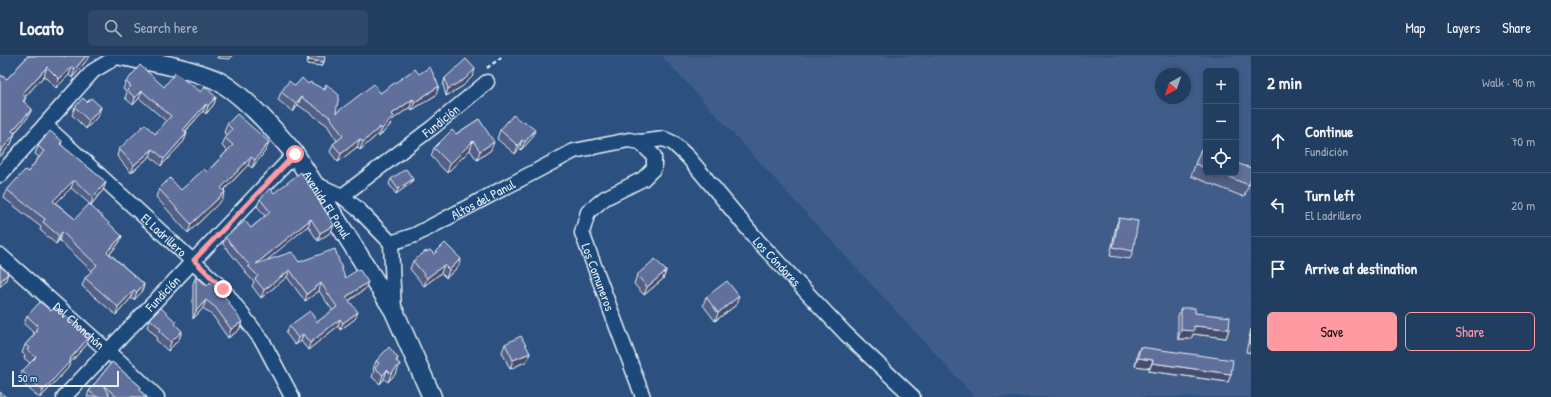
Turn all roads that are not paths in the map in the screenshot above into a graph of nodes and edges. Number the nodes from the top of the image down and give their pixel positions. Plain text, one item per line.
1 (120, 56) edge
2 (487, 82) dead end
3 (45, 125) junction
4 (640, 142) junction
5 (295, 154) junction
6 (0, 175) edge
7 (313, 183) junction
8 (342, 196) junction
9 (391, 243) junction
10 (0, 255) edge
11 (194, 260) junction
12 (394, 311) junction
13 (107, 351) junction
14 (64, 397) edge
15 (157, 397) edge
16 (292, 397) edge
17 (432, 397) edge
18 (643, 397) edge
19 (913, 397) edge

1 - 3 street
1 - 5 street, Avenida El Panul
2 - 8 street, Fundición
3 - 6 street
3 - 11 street, El Ladrillero
4 - 9 street, Altos del Panul
4 - 18 street, Los Comuneros
4 - 19 street, Los Cóndores
5 - 7 street, Avenida El Panul
5 - 11 street, Fundición
7 - 8 street
7 - 12 street, Avenida El Panul
8 - 9 street
9 - 12 street
10 - 13 street, Del Chonchón
11 - 13 street, Fundición
11 - 16 street, El Ladrillero
12 - 17 street, Avenida El Panul
13 - 14 street, Fundición
13 - 15 street, Del Chonchón

